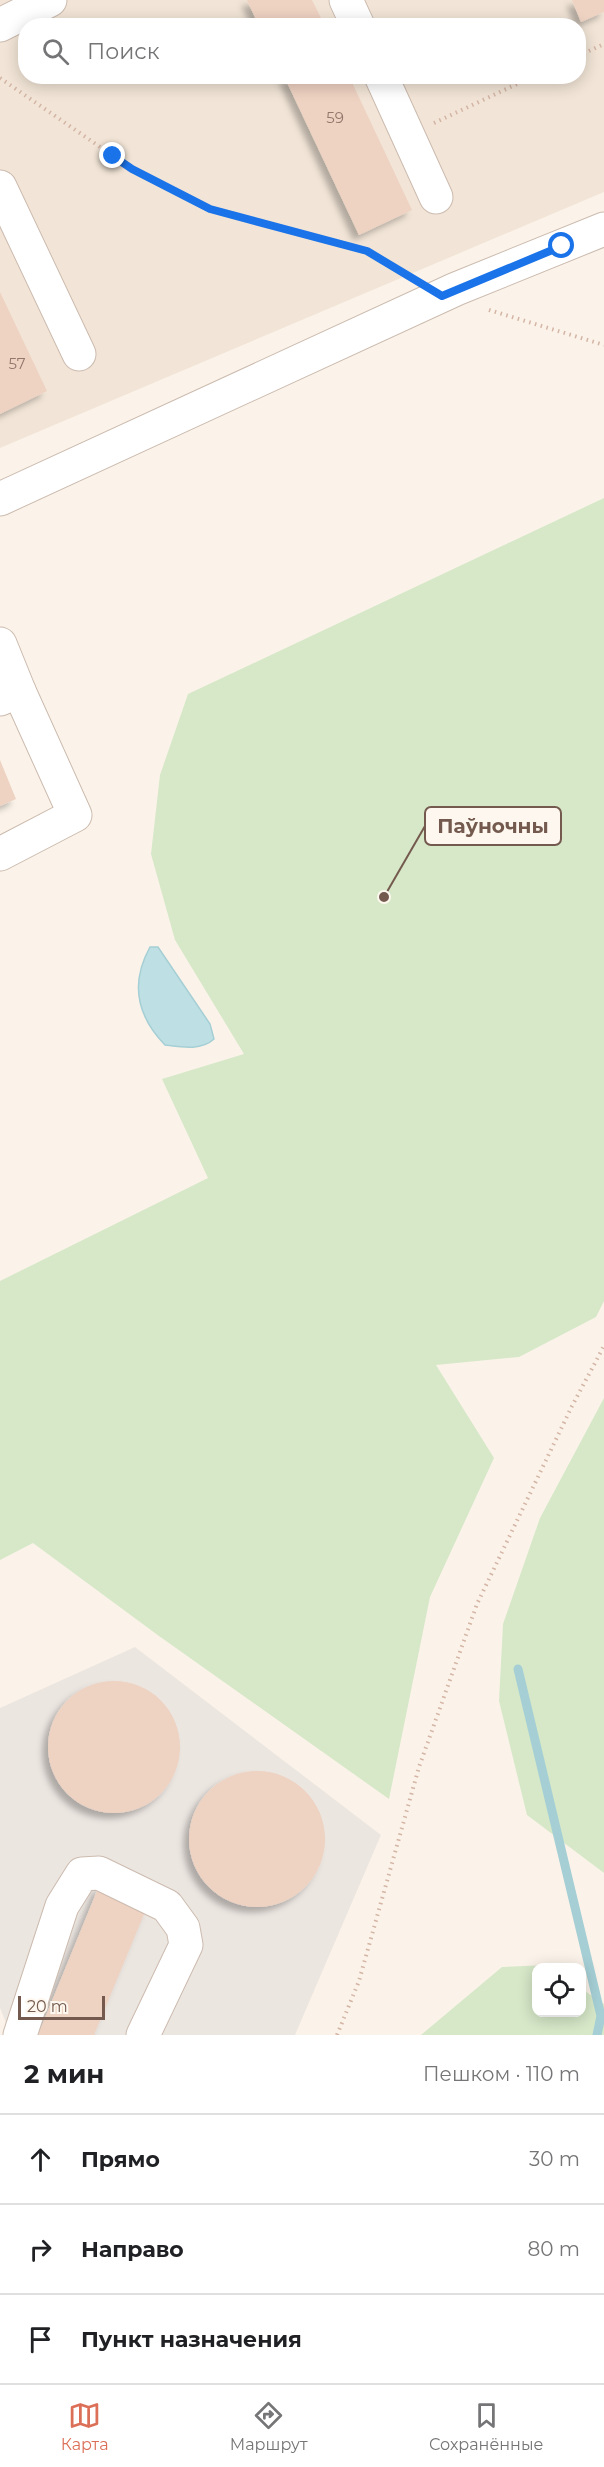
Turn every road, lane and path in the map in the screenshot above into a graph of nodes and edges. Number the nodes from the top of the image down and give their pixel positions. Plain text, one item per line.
1 (50, 0) edge
2 (346, 0) edge
3 (354, 18) edge
4 (0, 25) edge
5 (604, 44) edge
6 (586, 53) edge
7 (0, 78) edge
8 (385, 84) edge
9 (517, 84) edge
10 (408, 135) junction
11 (0, 187) edge
12 (436, 197) dead end
13 (604, 229) edge
14 (442, 296) junction
15 (604, 345) edge
16 (79, 354) dead end
17 (0, 499) edge
18 (0, 644) edge
19 (9, 695) edge
20 (0, 854) edge
21 (604, 1346) edge
22 (20, 2035) edge
23 (143, 2035) edge
24 (338, 2035) edge

1 - 4 lane
2 - 3 lane
5 - 6 path
7 - 14 path
8 - 10 lane
9 - 10 path
10 - 12 lane
11 - 16 lane
13 - 14 lane
14 - 15 path
14 - 17 lane
18 - 19 lane
19 - 20 lane
21 - 24 path
22 - 23 lane

